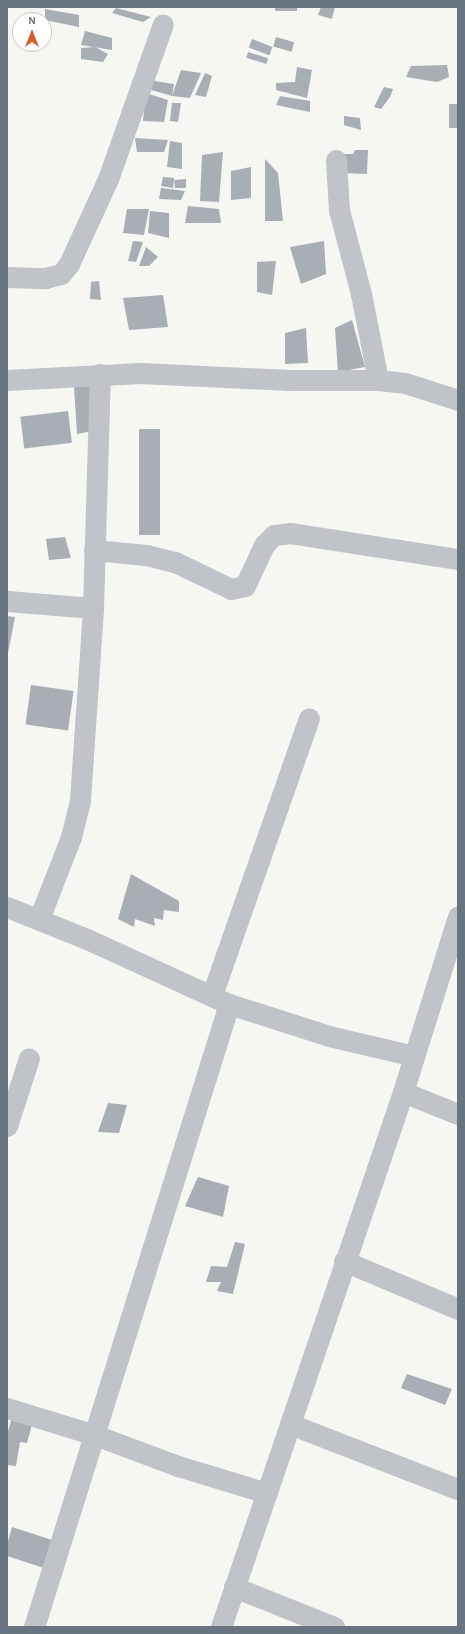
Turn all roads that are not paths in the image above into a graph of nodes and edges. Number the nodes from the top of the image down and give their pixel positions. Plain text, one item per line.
1 (163, 24) dead end
2 (336, 160) dead end
3 (7, 277) edge
4 (100, 374) junction
5 (7, 380) edge
6 (378, 380) junction
7 (458, 400) edge
8 (94, 550) junction
9 (458, 559) edge
10 (7, 601) edge
11 (93, 608) junction
12 (309, 718) dead end
13 (7, 907) edge
14 (458, 916) edge
15 (39, 919) junction
16 (220, 999) junction
17 (414, 1056) junction
18 (29, 1058) dead end
19 (403, 1092) junction
20 (458, 1114) edge
21 (7, 1126) edge
22 (344, 1262) junction
23 (458, 1309) edge
24 (7, 1408) edge
25 (290, 1424) junction
26 (95, 1435) junction
27 (458, 1489) edge
28 (267, 1493) junction
29 (234, 1587) junction
30 (34, 1627) edge
31 (221, 1627) edge
32 (334, 1627) edge

1 - 3 street
2 - 6 street
4 - 5 street
4 - 6 street
4 - 8 street
6 - 7 street
8 - 9 street
8 - 11 street
10 - 11 street
11 - 15 street
12 - 16 street
13 - 15 street
14 - 17 street
15 - 16 street
16 - 17 street
16 - 26 street
17 - 19 street
18 - 21 street
19 - 20 street
19 - 22 street
22 - 23 street
22 - 25 street
24 - 26 street
25 - 27 street
25 - 28 street
26 - 28 street
26 - 30 street
28 - 29 street
29 - 31 street
29 - 32 street

